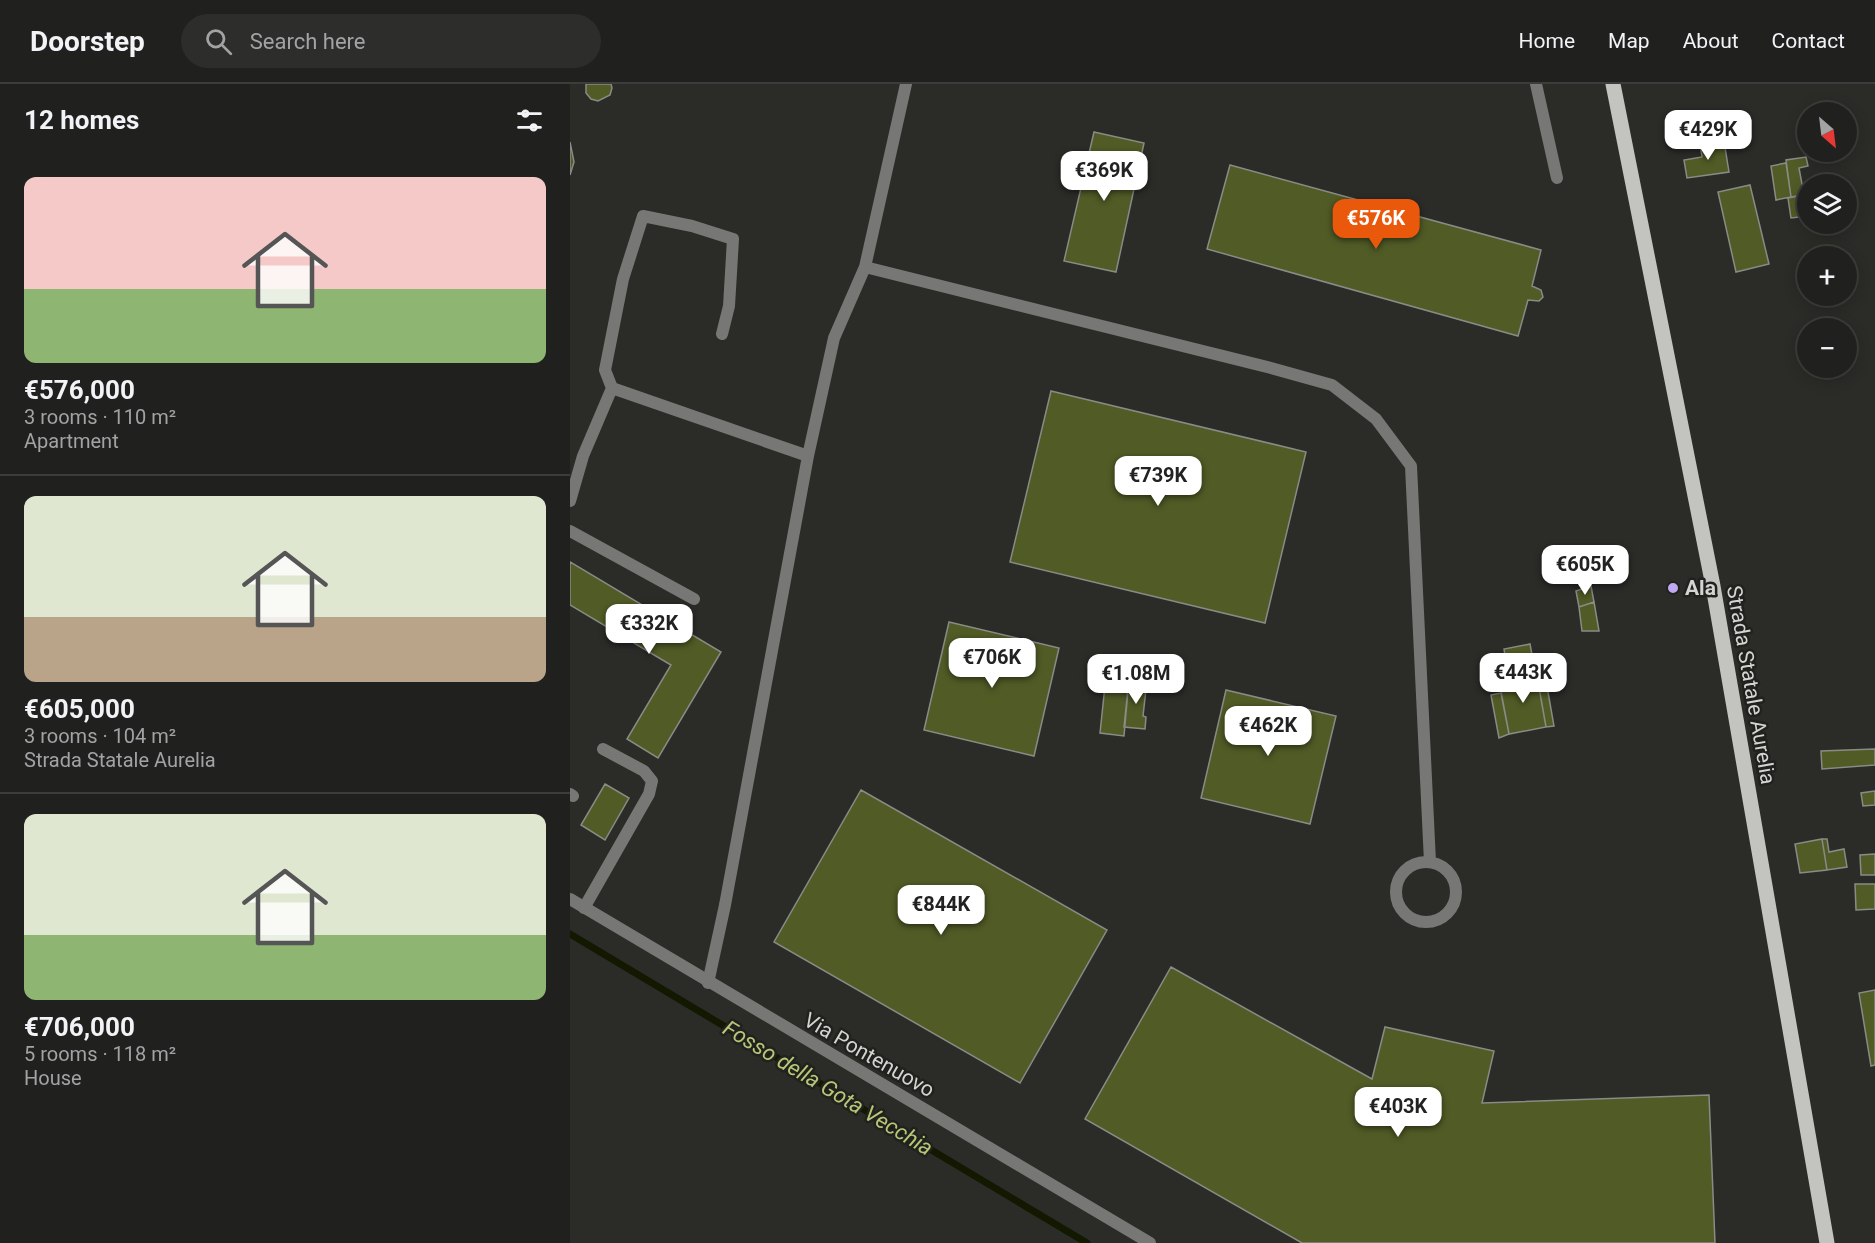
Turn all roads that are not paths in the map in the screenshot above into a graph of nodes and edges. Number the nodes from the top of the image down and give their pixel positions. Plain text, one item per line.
1 (906, 84) edge
2 (1536, 84) edge
3 (1614, 84) edge
4 (1557, 178) dead end
5 (865, 267) junction
6 (722, 334) dead end
7 (612, 388) junction
8 (808, 456) junction
9 (570, 501) edge
10 (570, 531) edge
11 (694, 599) dead end
12 (603, 749) dead end
13 (1430, 862) junction
14 (570, 899) edge
15 (584, 908) junction
16 (708, 983) junction
17 (1822, 1224) junction
18 (1149, 1243) edge
19 (1819, 1243) edge
20 (1827, 1243) edge

1 - 5 street
2 - 4 street
3 - 17 main road, Strada Statale Aurelia
5 - 8 street
5 - 13 street
6 - 7 street
7 - 8 street
7 - 9 street
8 - 16 street
10 - 11 street
12 - 15 street
13 - 13 street
14 - 15 street, Via Pontenuovo
15 - 16 street, Via Pontenuovo
16 - 18 street, Via Pontenuovo
17 - 19 main road, Strada Statale Aurelia
17 - 20 main road, Strada Statale Aurelia

